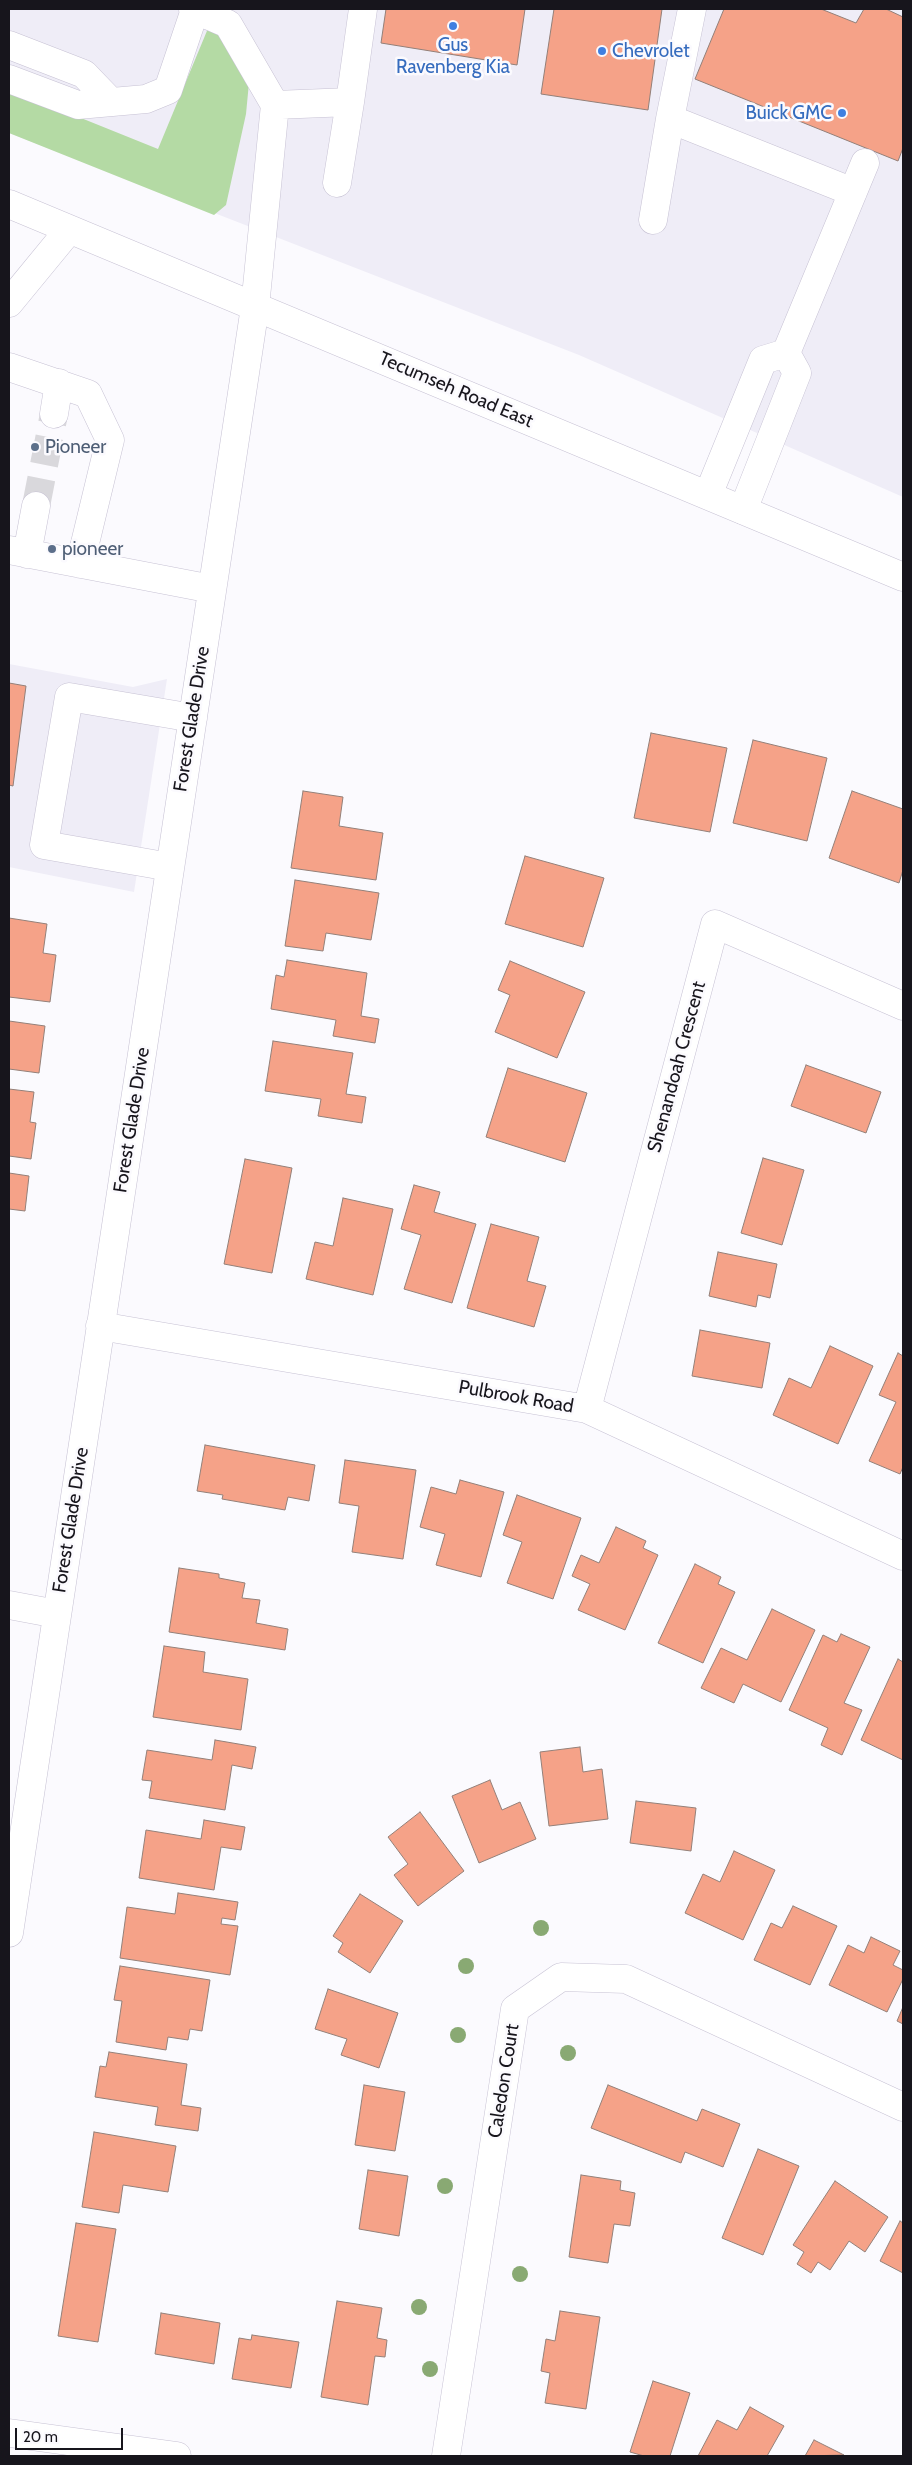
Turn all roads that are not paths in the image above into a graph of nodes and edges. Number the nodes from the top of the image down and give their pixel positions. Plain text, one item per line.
1 (194, 9) edge
2 (363, 9) edge
3 (692, 9) edge
4 (9, 45) edge
5 (9, 79) edge
6 (110, 101) junction
7 (350, 102) junction
8 (276, 105) junction
9 (670, 119) junction
10 (865, 163) dead end
11 (337, 183) dead end
12 (853, 192) junction
13 (9, 204) edge
14 (653, 220) dead end
15 (69, 230) junction
16 (9, 303) edge
17 (255, 307) junction
18 (786, 353) junction
19 (9, 367) edge
20 (59, 383) junction
21 (54, 414) tunnel mouth
22 (708, 495) junction
23 (36, 506) tunnel mouth
24 (743, 510) junction
25 (18, 552) edge
26 (80, 564) junction
27 (903, 577) edge
28 (212, 589) junction
29 (193, 718) junction
30 (170, 867) junction
31 (903, 1006) edge
32 (100, 1326) junction
33 (587, 1409) junction
34 (903, 1556) edge
35 (9, 1605) edge
36 (57, 1614) junction
37 (9, 1932) edge
38 (903, 2107) edge
39 (9, 2434) edge
40 (177, 2456) edge
41 (446, 2456) edge

1 - 6 street
1 - 8 street
2 - 7 street
3 - 9 street
4 - 6 street
5 - 6 street
7 - 8 street
7 - 11 street
8 - 17 street, Forest Glade Drive
9 - 12 street
9 - 14 street
10 - 12 street
12 - 18 street
13 - 15 street, Tecumseh Road East
15 - 16 street
15 - 17 street, Tecumseh Road East
17 - 22 street, Tecumseh Road East
17 - 28 street, Forest Glade Drive
18 - 22 street
18 - 24 street
19 - 20 street
20 - 21 street
20 - 26 street
22 - 24 street, Tecumseh Road East
23 - 25 street
24 - 27 street, Tecumseh Road East
25 - 26 street
26 - 28 street
28 - 29 street, Forest Glade Drive
29 - 30 street, Forest Glade Drive
29 - 30 street
30 - 32 street, Forest Glade Drive
31 - 33 street, Shenandoah Crescent
32 - 33 street, Pulbrook Road
32 - 36 street, Forest Glade Drive
33 - 34 street, Pulbrook Road
35 - 36 street
36 - 37 street, Forest Glade Drive
38 - 41 street, Caledon Court
39 - 40 street

